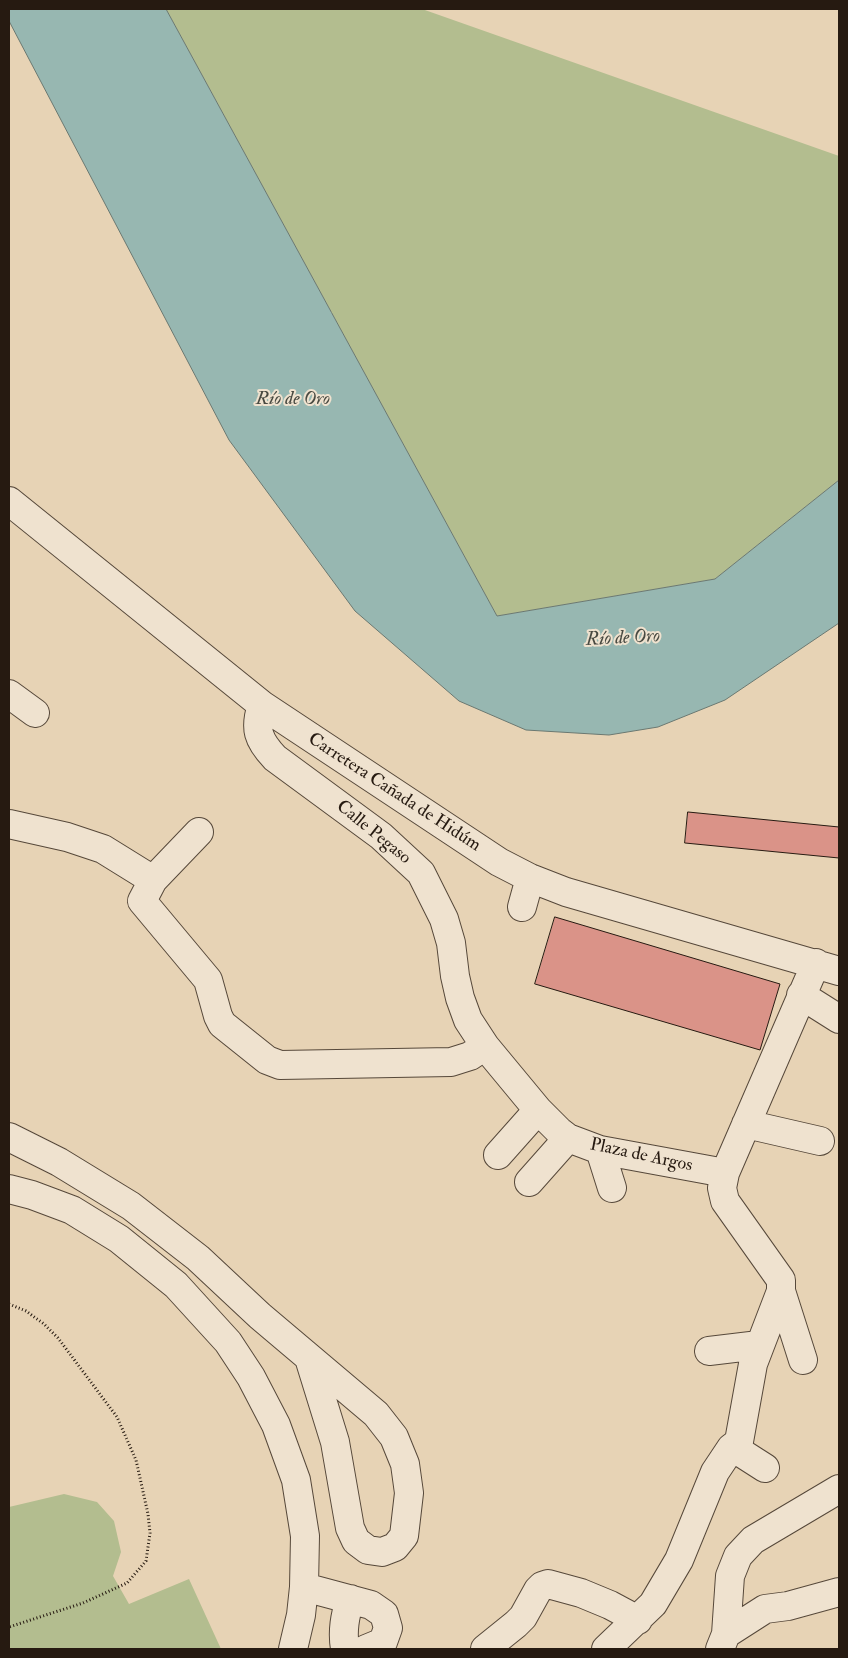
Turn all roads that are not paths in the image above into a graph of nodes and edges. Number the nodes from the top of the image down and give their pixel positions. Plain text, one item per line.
1 (9, 501) edge
2 (9, 694) edge
3 (262, 705) junction
4 (35, 713) dead end
5 (9, 824) edge
6 (199, 832) dead end
7 (530, 878) junction
8 (153, 880) junction
9 (522, 907) dead end
10 (828, 967) edge
11 (801, 995) junction
12 (839, 1019) edge
13 (485, 1046) junction
14 (538, 1110) junction
15 (746, 1124) junction
16 (9, 1138) edge
17 (568, 1138) junction
18 (820, 1141) dead end
19 (600, 1150) junction
20 (498, 1155) dead end
21 (725, 1173) junction
22 (529, 1182) dead end
23 (612, 1188) dead end
24 (9, 1189) edge
25 (781, 1291) junction
26 (260, 1316) junction
27 (228, 1342) junction
28 (759, 1345) junction
29 (709, 1351) dead end
30 (310, 1358) junction
31 (803, 1360) dead end
32 (739, 1442) junction
33 (765, 1468) dead end
34 (839, 1489) edge
35 (304, 1586) junction
36 (839, 1592) edge
37 (350, 1599) junction
38 (638, 1620) junction
39 (723, 1641) edge
40 (293, 1649) edge
41 (345, 1649) edge
42 (366, 1649) edge
43 (485, 1649) edge
44 (606, 1649) edge

1 - 3 street, Carretera Cañada de Hidúm
2 - 4 street
3 - 7 street, Carretera Cañada de Hidúm
3 - 13 street, Calle Pegaso
5 - 8 street
6 - 8 street
7 - 9 street
7 - 10 street, Carretera Cañada de Hidúm
8 - 13 street
10 - 11 street
11 - 12 street
11 - 15 street
13 - 14 street, Calle Pegaso
14 - 17 street, Plaza de Argos
14 - 20 street
15 - 18 street
15 - 21 street
16 - 26 street
17 - 19 street, Plaza de Argos
17 - 22 street
19 - 21 street, Plaza de Argos
19 - 23 street
21 - 25 street
24 - 27 street
25 - 28 street
25 - 31 street
26 - 27 street
26 - 30 street
27 - 35 street
28 - 29 street
28 - 32 street
30 - 30 street
32 - 33 street
32 - 38 street
34 - 39 street
35 - 37 street
35 - 40 street
36 - 39 street
37 - 41 street
37 - 42 street
38 - 43 street
38 - 44 street

